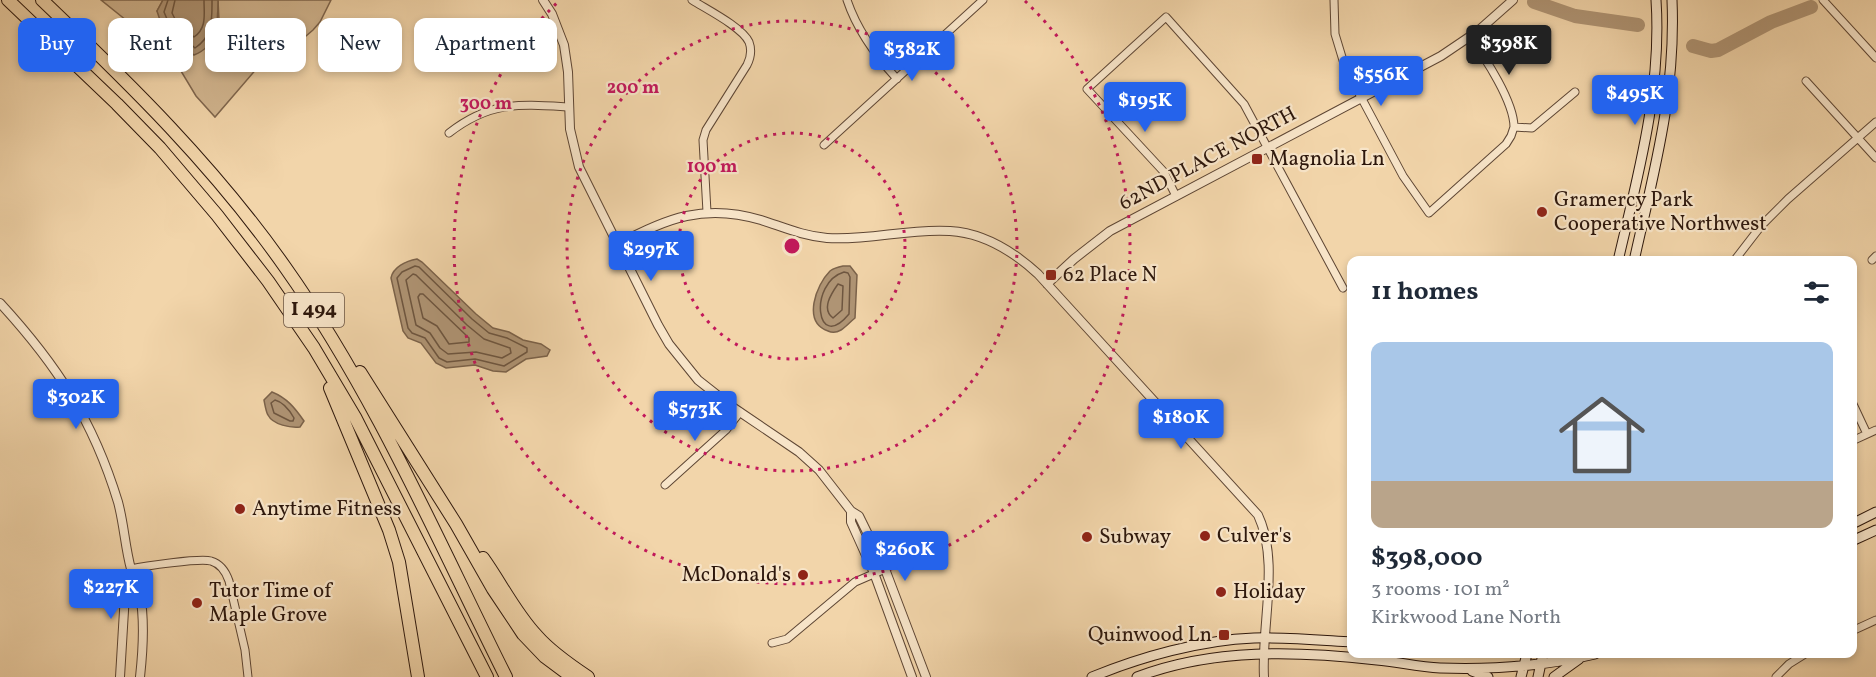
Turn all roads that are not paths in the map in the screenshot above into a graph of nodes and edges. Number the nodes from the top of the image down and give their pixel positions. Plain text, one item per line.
1 (8, 0) edge
2 (42, 0) edge
3 (543, 0) edge
4 (692, 0) edge
5 (847, 0) edge
6 (983, 0) edge
7 (1334, 0) edge
8 (1513, 0) edge
9 (1656, 0) edge
10 (1672, 0) edge
11 (1823, 0) edge
12 (1470, 38) junction
13 (1876, 58) edge
14 (897, 79) junction
15 (1806, 81) dead end
16 (1575, 92) dead end
17 (1361, 98) junction
18 (569, 107) junction
19 (1876, 122) edge
20 (1514, 127) junction
21 (449, 133) dead end
22 (1857, 137) junction
23 (824, 145) dead end
24 (1267, 148) junction
25 (1876, 158) edge
26 (1176, 196) junction
27 (707, 212) junction
28 (617, 245) junction
29 (275, 254) junction
30 (1619, 256) edge
31 (1635, 256) edge
32 (1738, 256) edge
33 (1047, 284) junction
34 (1343, 288) dead end
35 (0, 303) edge
36 (314, 348) junction
37 (740, 412) junction
38 (1857, 413) edge
39 (1876, 430) edge
40 (1867, 434) junction
41 (1857, 439) edge
42 (665, 485) dead end
43 (851, 511) junction
44 (1876, 513) edge
45 (1857, 522) edge
46 (456, 524) junction
47 (1876, 530) edge
48 (1857, 539) edge
49 (131, 569) junction
50 (885, 569) junction
51 (874, 573) junction
52 (1876, 620) edge
53 (1857, 629) edge
54 (1264, 638) junction
55 (1347, 642) edge
56 (772, 643) dead end
57 (1264, 654) junction
58 (1526, 658) edge
59 (1542, 658) edge
60 (1577, 658) edge
61 (1582, 658) edge
62 (1799, 658) edge
63 (1540, 664) junction
64 (1524, 666) junction
65 (1467, 669) junction
66 (120, 677) edge
67 (140, 677) edge
68 (248, 677) edge
69 (418, 677) edge
70 (487, 677) edge
71 (506, 677) edge
72 (572, 677) edge
73 (588, 677) edge
74 (912, 677) edge
75 (926, 677) edge
76 (1092, 677) edge
77 (1137, 677) edge
78 (1264, 677) edge
79 (1488, 677) edge
80 (1521, 677) edge
81 (1538, 677) edge
82 (1554, 677) edge
83 (1776, 677) edge

1 - 36 highway, I 494
2 - 29 highway, I 494
3 - 18 street
4 - 27 street
5 - 14 street
6 - 14 street
7 - 17 street
8 - 12 street, 62ND PLACE NORTH
9 - 30 main road
10 - 31 main road
11 - 13 street
12 - 17 street, 62ND PLACE NORTH
12 - 20 street
14 - 23 street
15 - 22 street
16 - 20 street
17 - 20 street
17 - 24 street, 62ND PLACE NORTH
18 - 21 street
18 - 28 street
19 - 22 street
22 - 25 street
22 - 32 street
24 - 26 street, 62ND PLACE NORTH
24 - 26 street
24 - 34 street
26 - 33 street, 62ND PLACE NORTH
27 - 28 street
27 - 33 street
28 - 37 street
29 - 46 highway
29 - 71 highway, I 494
33 - 54 street
35 - 49 street
36 - 69 highway
36 - 70 highway, I 494
37 - 42 street
37 - 43 street
38 - 40 street
39 - 40 street
40 - 41 street
43 - 50 street
43 - 51 street
44 - 45 main road
46 - 72 highway
46 - 73 highway
47 - 48 main road
49 - 66 street
49 - 67 street
49 - 68 street
50 - 51 street
50 - 75 street
51 - 56 street
51 - 74 street
52 - 53 street
54 - 55 main road
54 - 57 street
54 - 76 main road
57 - 65 main road
57 - 77 main road
57 - 78 street
58 - 64 main road
59 - 63 main road
60 - 63 main road
61 - 82 main road
62 - 83 street
63 - 64 main road
63 - 81 main road
64 - 65 main road
64 - 80 main road
65 - 79 main road

